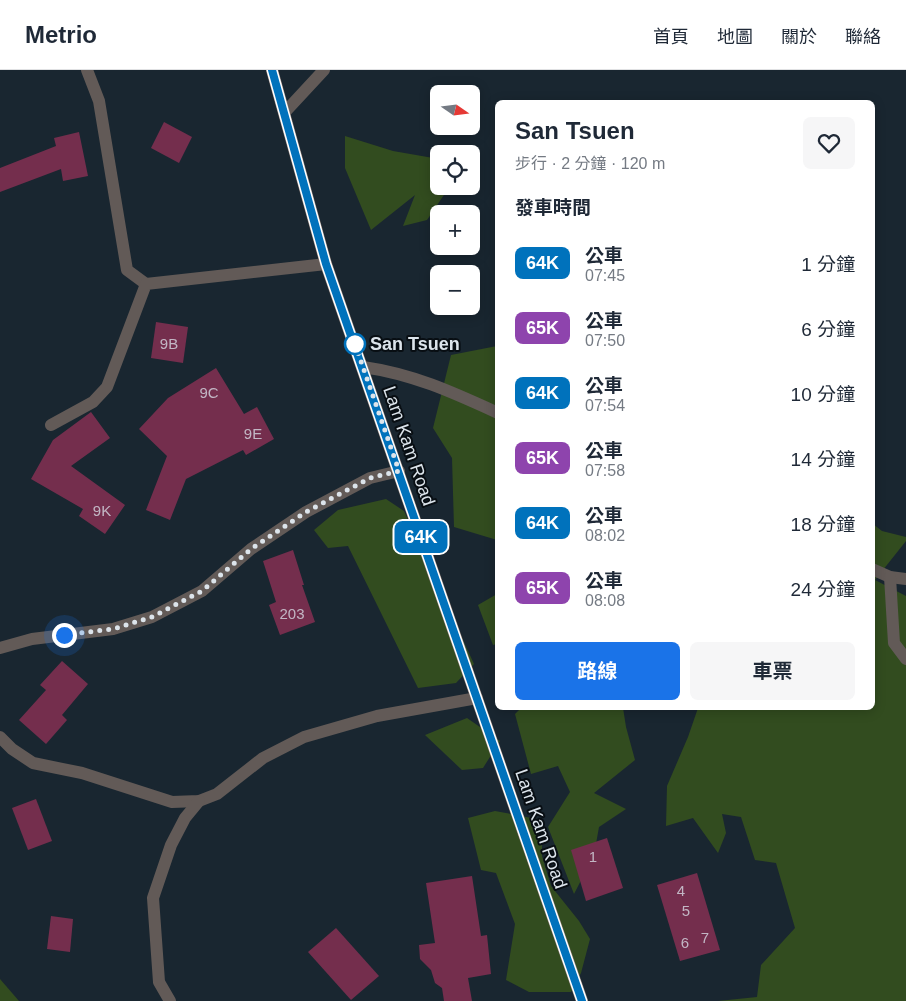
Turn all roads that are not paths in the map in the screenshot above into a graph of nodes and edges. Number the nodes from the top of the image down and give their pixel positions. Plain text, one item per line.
1 (87, 70) edge
2 (272, 70) edge
3 (324, 70) edge
4 (285, 112) junction
5 (326, 264) junction
6 (146, 284) junction
7 (363, 367) junction
8 (495, 412) edge
9 (51, 426) dead end
10 (399, 471) junction
11 (875, 570) edge
12 (890, 577) junction
13 (906, 579) edge
14 (0, 648) edge
15 (906, 659) edge
16 (477, 698) junction
17 (0, 737) edge
18 (199, 801) junction
19 (170, 1001) edge
20 (582, 1001) edge

1 - 6 lane
2 - 4 main road, Lam Kam Road
3 - 4 lane
4 - 5 main road, Lam Kam Road
5 - 6 lane
5 - 7 main road, Lam Kam Road
6 - 9 lane
7 - 8 lane
7 - 10 main road, Lam Kam Road
10 - 14 lane
10 - 16 main road, Lam Kam Road
11 - 12 lane
12 - 13 lane
12 - 15 lane
16 - 18 lane
16 - 20 main road, Lam Kam Road
17 - 18 lane
18 - 19 lane

